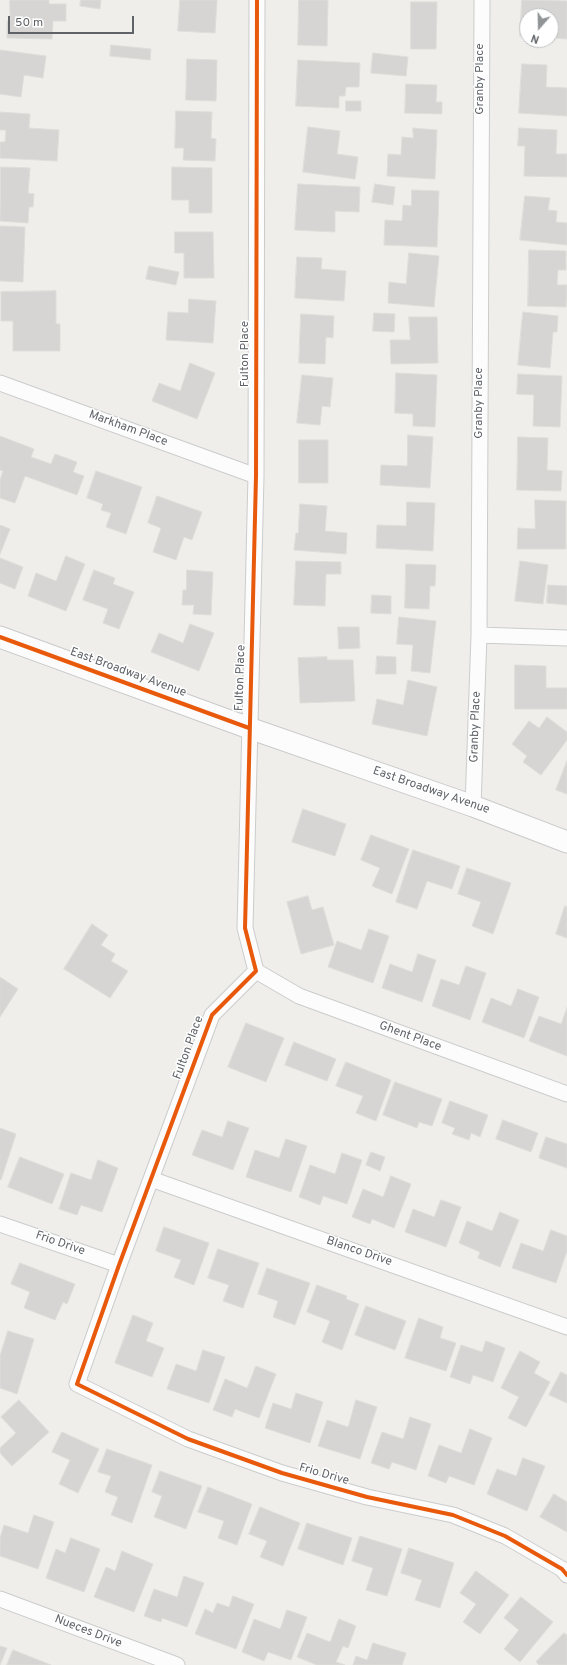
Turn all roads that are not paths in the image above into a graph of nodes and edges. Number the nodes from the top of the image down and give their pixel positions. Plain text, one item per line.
1 (257, 0) edge
2 (482, 0) edge
3 (0, 383) edge
4 (256, 476) junction
5 (479, 635) junction
6 (0, 637) edge
7 (567, 638) edge
8 (249, 728) junction
9 (473, 806) junction
10 (567, 842) edge
11 (256, 971) junction
12 (567, 1094) edge
13 (151, 1179) junction
14 (0, 1224) edge
15 (119, 1265) junction
16 (567, 1327) edge
17 (77, 1384) joint
18 (567, 1575) edge
19 (0, 1599) edge
20 (177, 1665) edge

1 - 4 street, Fulton Place
2 - 5 street, Granby Place
3 - 4 street, Markham Place
4 - 8 street, Fulton Place
5 - 7 street
5 - 9 street, Granby Place
6 - 8 street, East Broadway Avenue
8 - 9 street, East Broadway Avenue
8 - 11 street, Fulton Place
9 - 10 street, East Broadway Avenue
11 - 12 street, Ghent Place
11 - 13 street, Fulton Place
13 - 15 street, Fulton Place
13 - 16 street, Blanco Drive
14 - 15 street, Frio Drive
15 - 17 street, Fulton Place
17 - 18 street, Frio Drive
19 - 20 street, Nueces Drive

